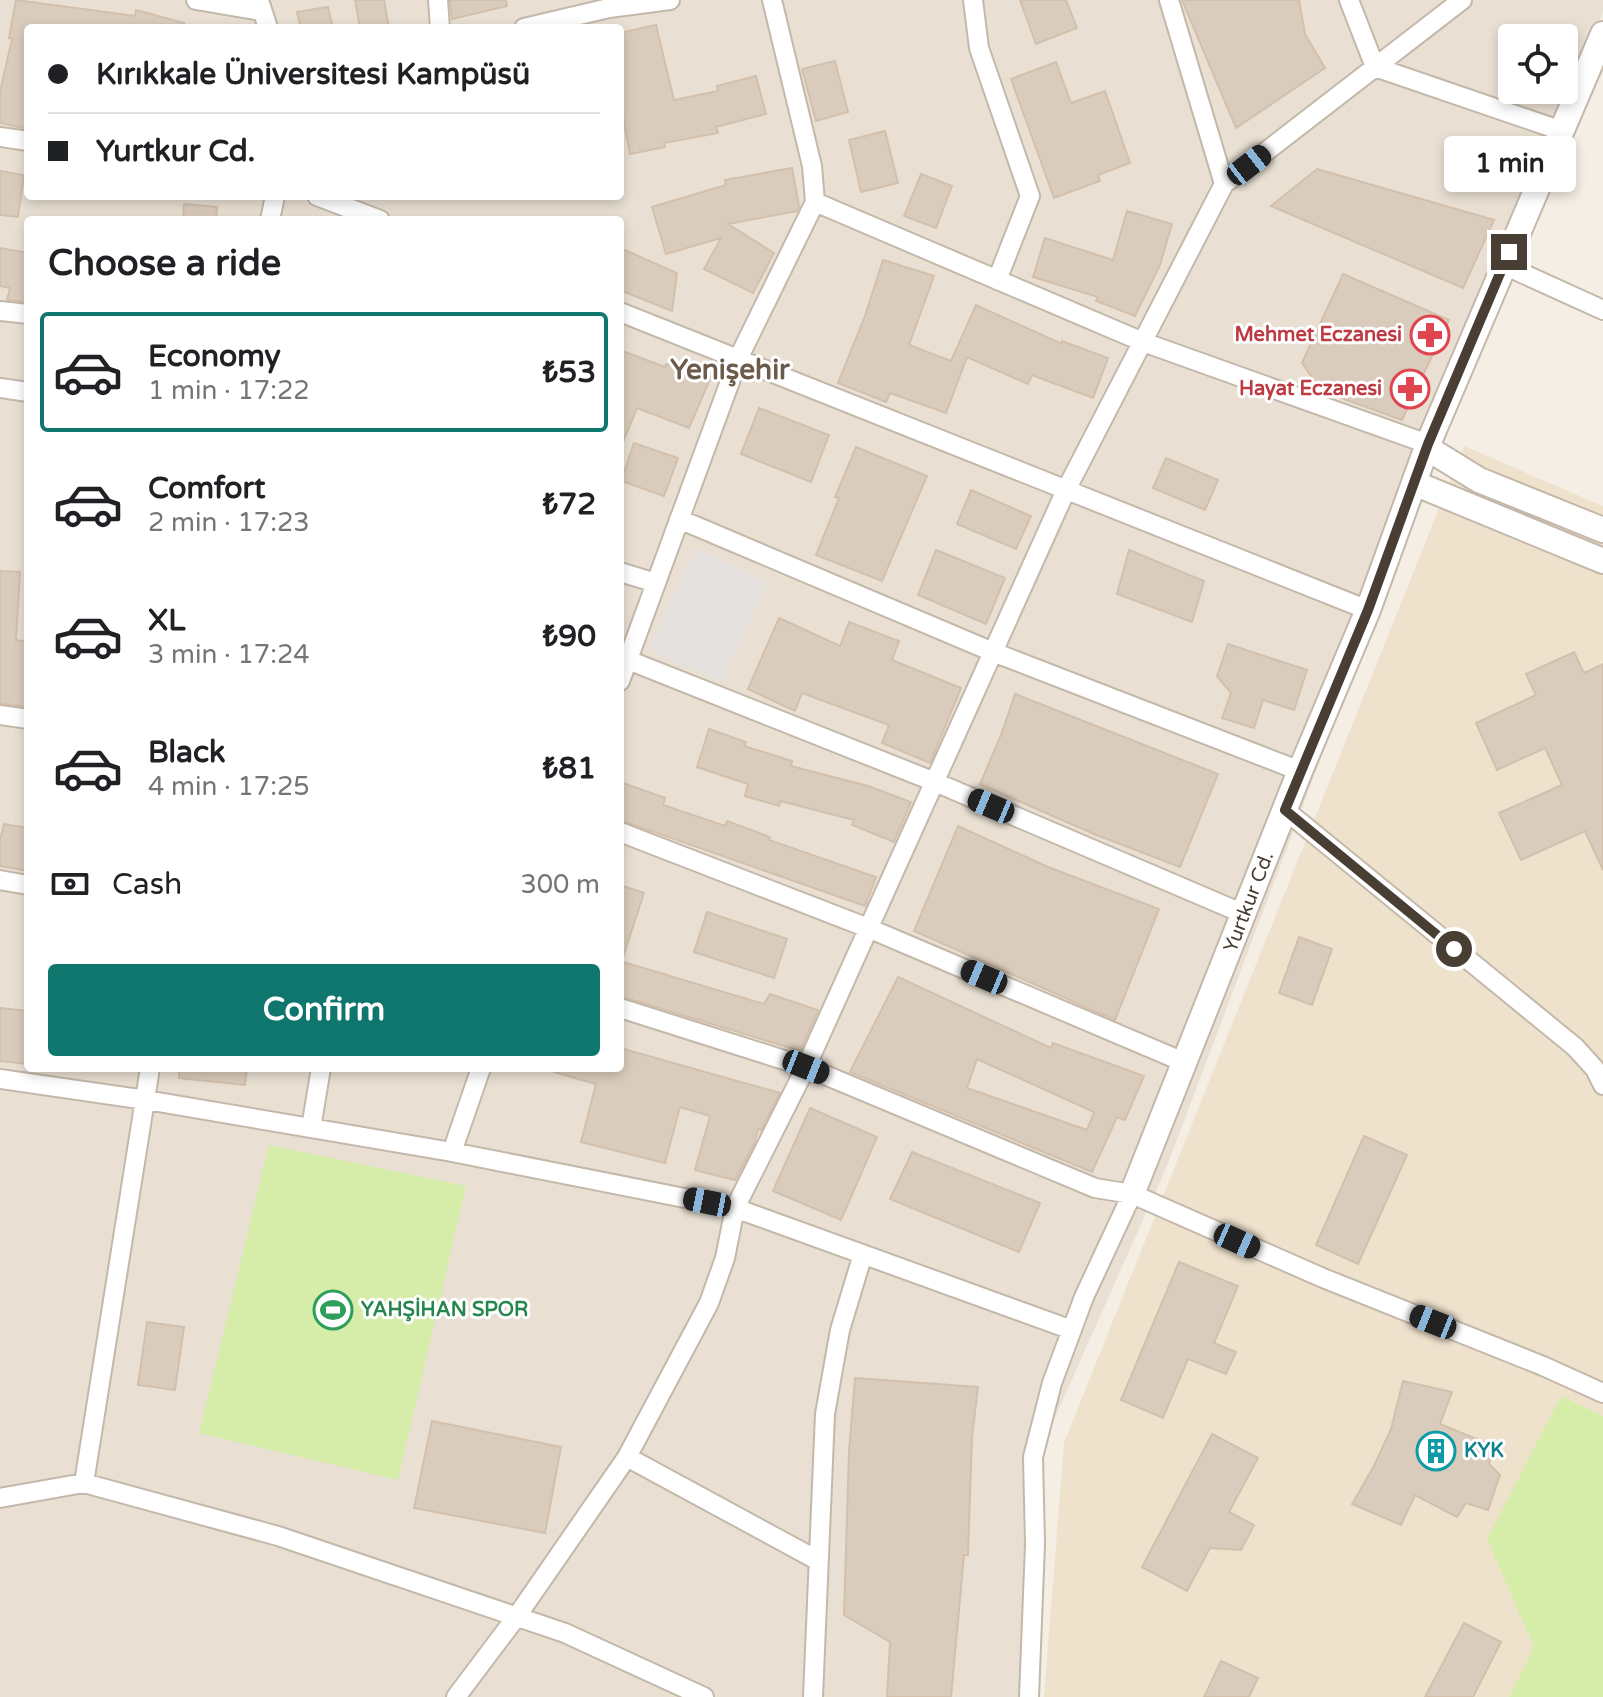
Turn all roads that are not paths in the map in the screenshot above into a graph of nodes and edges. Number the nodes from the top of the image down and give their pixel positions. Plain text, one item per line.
1 (196, 0) edge
2 (438, 0) edge
3 (670, 0) edge
4 (772, 0) edge
5 (973, 0) edge
6 (1169, 0) edge
7 (1349, 0) edge
8 (1462, 0) edge
9 (609, 4) edge
10 (263, 13) edge
11 (440, 24) edge
12 (538, 24) edge
13 (1603, 34) edge
14 (1375, 67) junction
15 (1562, 131) junction
16 (0, 137) edge
17 (24, 140) edge
18 (1224, 184) junction
19 (328, 200) edge
20 (815, 202) junction
21 (370, 216) edge
22 (1504, 265) junction
23 (997, 280) junction
24 (1603, 310) edge
25 (0, 311) edge
26 (24, 314) edge
27 (624, 314) edge
28 (1143, 342) junction
29 (739, 357) junction
30 (0, 388) edge
31 (24, 391) edge
32 (1428, 446) junction
33 (1414, 483) junction
34 (1066, 490) junction
35 (679, 519) junction
36 (1603, 530) edge
37 (1603, 561) edge
38 (624, 573) edge
39 (656, 583) junction
40 (1368, 610) junction
41 (993, 652) junction
42 (628, 660) junction
43 (624, 670) edge
44 (0, 715) edge
45 (24, 718) edge
46 (1300, 771) junction
47 (935, 782) junction
48 (1285, 810) junction
49 (624, 834) edge
50 (0, 880) edge
51 (24, 884) edge
52 (1244, 914) junction
53 (868, 928) junction
54 (624, 1009) edge
55 (1186, 1063) junction
56 (806, 1067) junction
57 (150, 1072) edge
58 (320, 1072) edge
59 (480, 1072) edge
60 (0, 1079) edge
61 (1603, 1085) edge
62 (146, 1100) junction
63 (311, 1128) junction
64 (452, 1152) junction
65 (1132, 1194) junction
66 (735, 1208) junction
67 (863, 1254) junction
68 (1072, 1330) junction
69 (1603, 1393) edge
70 (627, 1457) junction
71 (84, 1483) junction
72 (0, 1498) edge
73 (817, 1560) junction
74 (517, 1616) junction
75 (456, 1697) edge
76 (704, 1697) edge
77 (813, 1697) edge
78 (1029, 1697) edge

1 - 10 street
2 - 11 street
3 - 9 street
4 - 20 street
5 - 23 street
6 - 18 street
7 - 14 street
8 - 14 street
9 - 12 street
13 - 15 street, Yurtkur Cd.
14 - 15 street
14 - 18 street
15 - 22 street, Yurtkur Cd.
16 - 17 street
18 - 28 street
19 - 21 street
20 - 23 street
20 - 29 street
22 - 24 street
22 - 32 street, Yurtkur Cd.
23 - 28 street
25 - 26 street
27 - 29 street
28 - 32 street
28 - 34 street
29 - 34 street
29 - 35 street
30 - 31 street
32 - 33 street, Yurtkur Cd.
32 - 36 street
33 - 37 street
33 - 40 street, Yurtkur Cd.
34 - 40 street
34 - 41 street
35 - 39 street
35 - 41 street
38 - 39 street
39 - 42 street
40 - 46 street, Yurtkur Cd.
41 - 46 street
41 - 47 street
42 - 43 street
42 - 47 street
44 - 45 street
46 - 48 street, Yurtkur Cd.
47 - 52 street
47 - 53 street
48 - 52 street, Yurtkur Cd.
48 - 61 street
49 - 53 street
50 - 51 street
52 - 55 street, Yurtkur Cd.
53 - 55 street
53 - 56 street
54 - 56 street
55 - 65 street, Yurtkur Cd.
56 - 65 street
56 - 66 street
57 - 62 street
58 - 63 street
59 - 64 street
60 - 62 street
62 - 63 street
62 - 71 street
63 - 64 street
64 - 66 street
65 - 68 street
65 - 69 street
66 - 67 street
66 - 70 street
67 - 68 street
67 - 73 street
68 - 78 street
70 - 73 street
70 - 74 street
71 - 72 street
71 - 74 street
73 - 77 street
74 - 75 street
74 - 76 street

